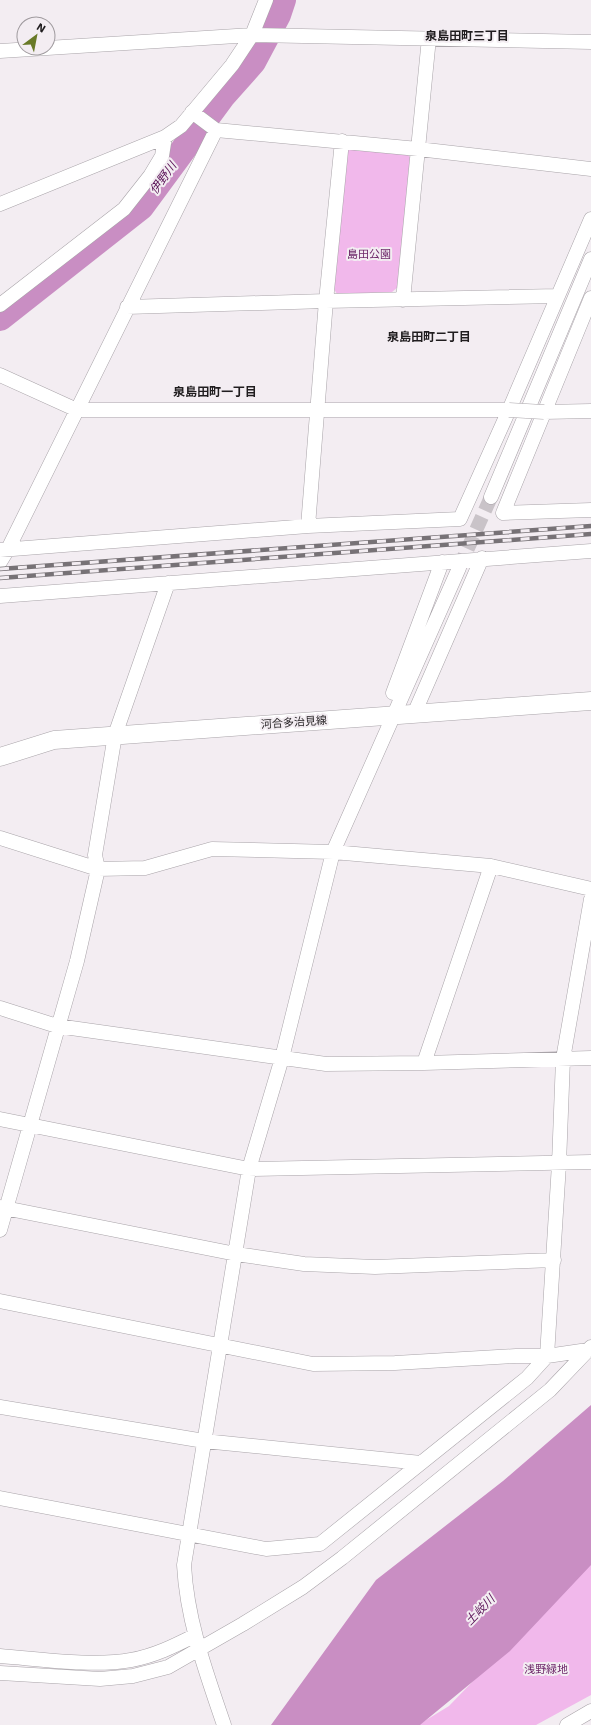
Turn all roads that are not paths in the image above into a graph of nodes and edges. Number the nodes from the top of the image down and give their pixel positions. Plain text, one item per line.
1 (266, 0) edge
2 (252, 35) junction
3 (429, 38) junction
4 (591, 42) edge
5 (0, 52) edge
6 (192, 112) junction
7 (216, 130) junction
8 (165, 137) junction
9 (342, 141) junction
10 (418, 149) junction
11 (591, 169) edge
12 (0, 204) edge
13 (591, 219) edge
14 (591, 258) edge
15 (558, 296) junction
16 (591, 298) edge
17 (326, 300) junction
18 (403, 300) junction
19 (0, 305) edge
20 (127, 307) junction
21 (0, 375) edge
22 (77, 410) junction
23 (318, 410) junction
24 (509, 410) junction
25 (591, 411) edge
26 (544, 412) junction
27 (491, 497) tunnel mouth
28 (591, 510) edge
29 (308, 526) junction
30 (4, 550) edge
31 (591, 551) edge
32 (482, 558) junction
33 (0, 562) edge
34 (442, 562) junction
35 (459, 568) tunnel mouth
36 (168, 583) junction
37 (0, 596) edge
38 (591, 701) edge
39 (414, 714) junction
40 (389, 716) junction
41 (116, 735) junction
42 (0, 757) edge
43 (0, 838) edge
44 (333, 852) junction
45 (491, 866) junction
46 (98, 869) junction
47 (591, 889) edge
48 (591, 899) edge
49 (0, 1008) edge
50 (58, 1026) junction
51 (282, 1058) junction
52 (591, 1058) edge
53 (563, 1059) junction
54 (424, 1063) junction
55 (0, 1119) edge
56 (30, 1125) junction
57 (591, 1162) edge
58 (559, 1164) junction
59 (250, 1169) junction
60 (3, 1208) edge
61 (0, 1230) edge
62 (236, 1254) junction
63 (554, 1260) junction
64 (0, 1301) edge
65 (221, 1345) junction
66 (589, 1348) edge
67 (547, 1356) junction
68 (0, 1407) edge
69 (204, 1441) junction
70 (421, 1463) junction
71 (0, 1498) edge
72 (188, 1534) junction
73 (194, 1636) junction
74 (0, 1656) edge
75 (200, 1656) junction
76 (0, 1673) edge
77 (591, 1711) edge
78 (224, 1725) edge
79 (566, 1725) edge

1 - 2 street
2 - 3 street
2 - 5 street
2 - 6 street
3 - 4 street
3 - 10 street
6 - 7 street
6 - 8 street
7 - 9 street
7 - 20 street
8 - 12 street
8 - 19 street
9 - 10 street
9 - 17 street
10 - 11 street
10 - 18 street
13 - 15 street
14 - 27 street
15 - 18 street
15 - 24 street
16 - 26 street
17 - 18 street
17 - 20 street
17 - 23 street
20 - 22 street
21 - 22 street
22 - 23 street
22 - 30 street
23 - 24 street
23 - 29 street
24 - 26 street, bridge
24 - 29 street
25 - 26 street
26 - 28 street
29 - 30 street
30 - 33 street
31 - 32 street
32 - 34 street
32 - 39 street
34 - 36 street
34 - 40 street
35 - 40 street
36 - 37 street
36 - 41 street
38 - 39 main road, 河合多治見線
39 - 40 main road, 河合多治見線
40 - 41 main road, 河合多治見線
40 - 44 street
41 - 42 main road, 河合多治見線
41 - 46 street
43 - 46 street
44 - 45 street
44 - 46 street
44 - 51 street
45 - 47 street
45 - 54 street
46 - 50 street
48 - 53 street
49 - 50 street
50 - 51 street
50 - 56 street
51 - 54 street
51 - 59 street
52 - 53 street
53 - 54 street
53 - 58 street
55 - 56 street
56 - 59 street
56 - 60 street
57 - 58 street
58 - 59 street
58 - 63 street
59 - 62 street
60 - 61 street
60 - 62 street
62 - 63 street
62 - 65 street
63 - 67 street
64 - 65 street
65 - 67 street
65 - 69 street
66 - 67 street
66 - 75 street
67 - 70 street
68 - 69 street
69 - 70 street
69 - 72 street
70 - 72 street
71 - 72 street
72 - 73 street
73 - 74 street
73 - 75 street
75 - 76 street
75 - 78 street
77 - 79 street

